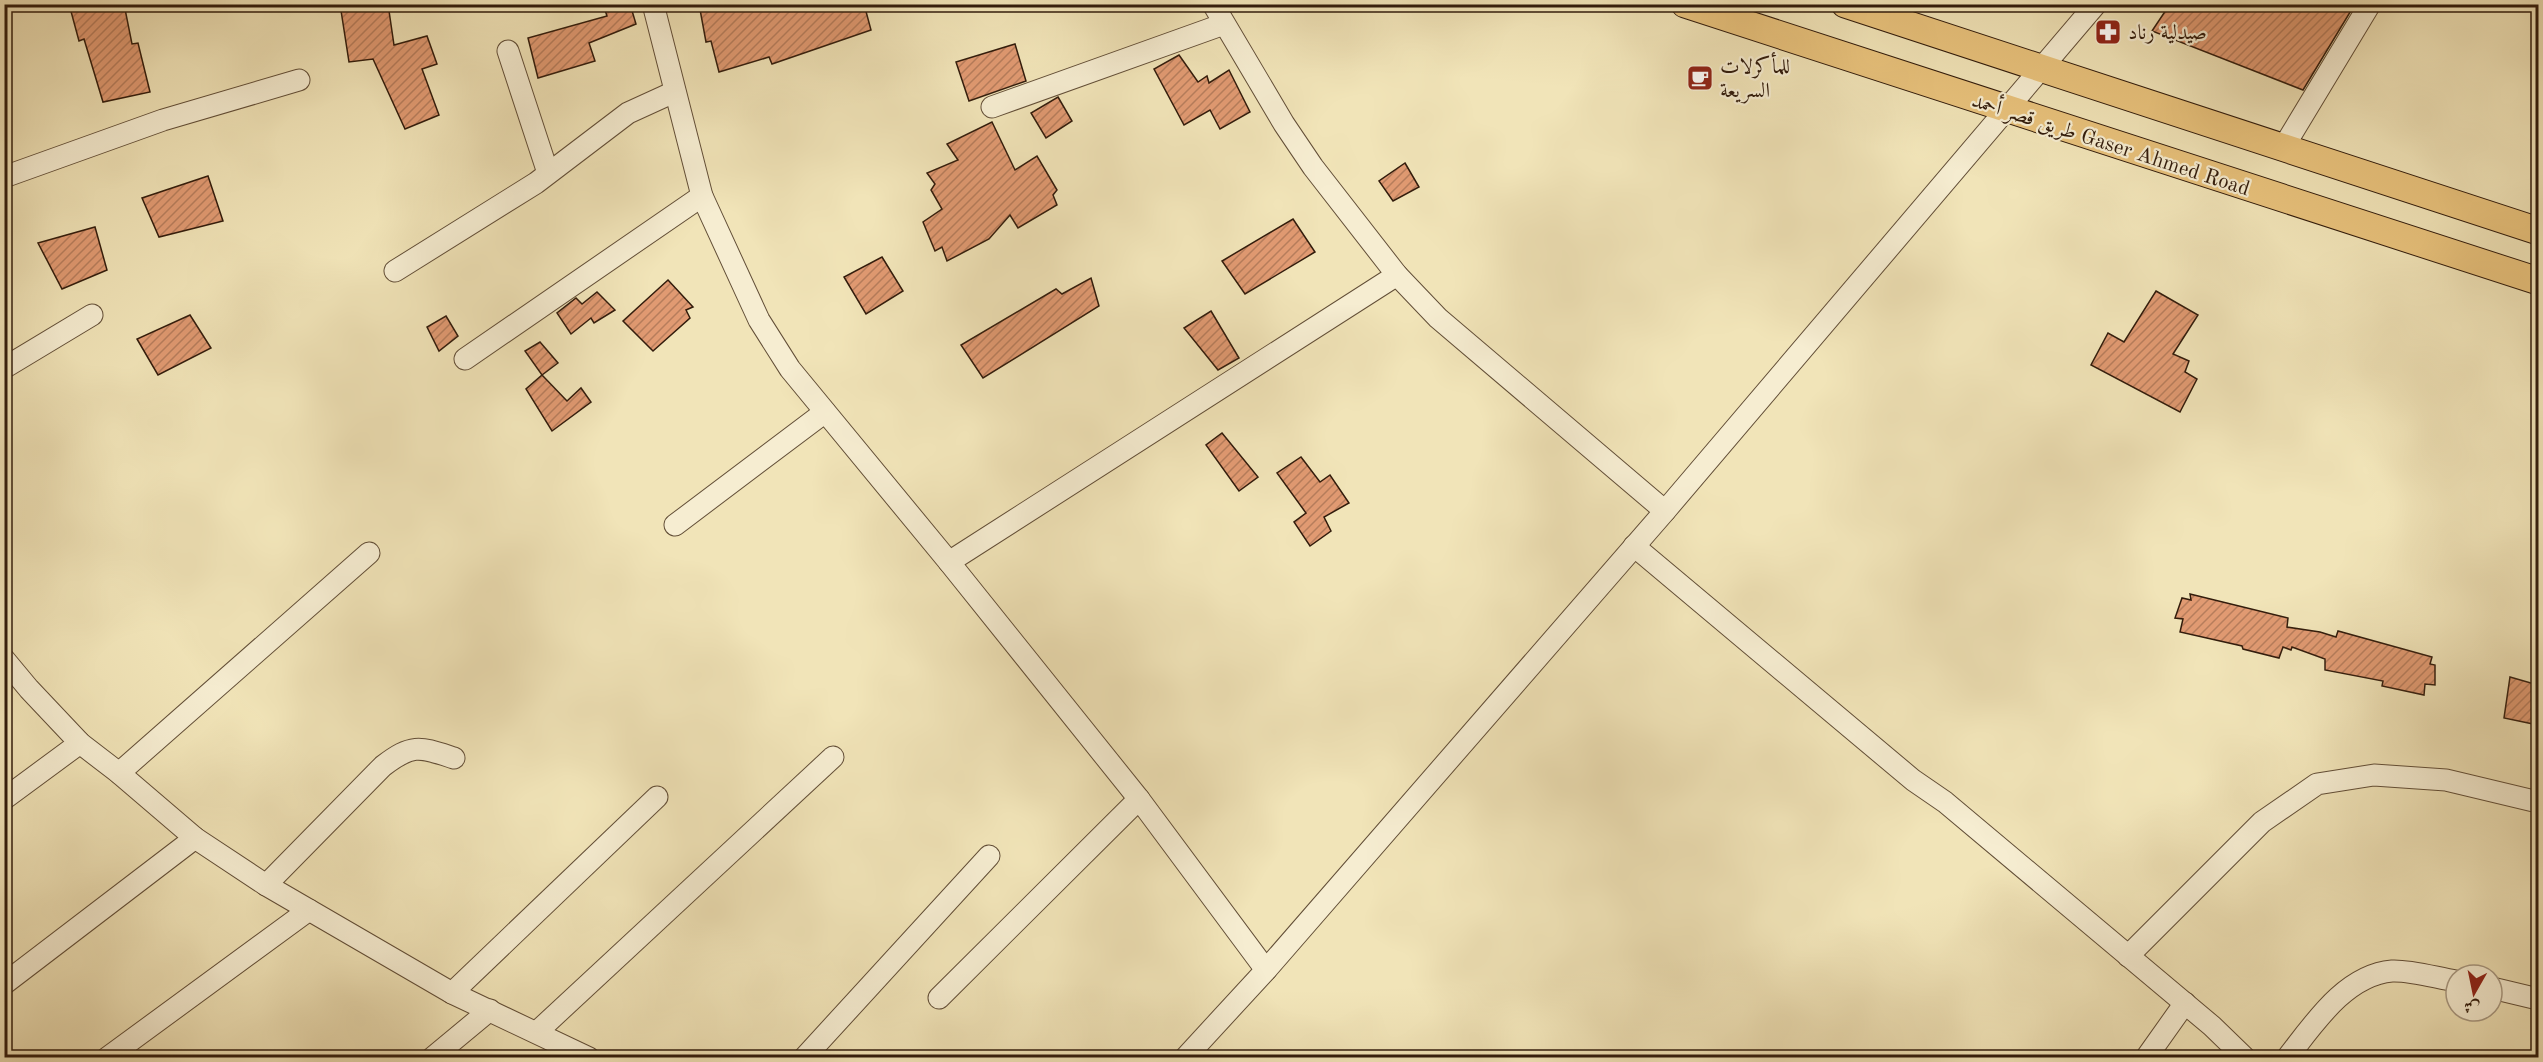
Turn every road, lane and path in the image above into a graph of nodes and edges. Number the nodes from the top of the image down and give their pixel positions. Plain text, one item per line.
1 (653, 4) edge
2 (1213, 4) edge
3 (1685, 4) edge
4 (1845, 4) edge
5 (2096, 4) edge
6 (2370, 4) edge
7 (1224, 24) junction
8 (508, 51) dead end
9 (2043, 70) junction
10 (299, 80) dead end
11 (674, 92) junction
12 (992, 107) dead end
13 (2006, 110) junction
14 (2283, 148) junction
15 (548, 173) junction
16 (4, 177) edge
17 (702, 196) junction
18 (2538, 231) edge
19 (395, 271) dead end
20 (1397, 275) junction
21 (2538, 281) edge
22 (92, 315) dead end
23 (465, 359) dead end
24 (4, 368) edge
25 (825, 412) junction
26 (1665, 511) junction
27 (675, 525) dead end
28 (1634, 546) junction
29 (369, 553) dead end
30 (949, 562) junction
31 (4, 659) edge
32 (80, 743) junction
33 (833, 757) dead end
34 (454, 758) dead end
35 (119, 773) junction
36 (657, 797) dead end
37 (4, 799) edge
38 (1139, 799) junction
39 (2538, 802) edge
40 (195, 838) junction
41 (989, 856) dead end
42 (266, 885) junction
43 (309, 910) junction
44 (2128, 957) junction
45 (1266, 970) junction
46 (2444, 979) edge
47 (4, 984) edge
48 (2504, 991) edge
49 (452, 993) junction
50 (939, 998) dead end
51 (2538, 999) edge
52 (2185, 1003) junction
53 (490, 1010) junction
54 (538, 1031) junction
55 (558, 1051) edge
56 (107, 1058) edge
57 (432, 1058) edge
58 (589, 1058) edge
59 (804, 1058) edge
60 (1185, 1058) edge
61 (2146, 1058) edge
62 (2245, 1058) edge
63 (2287, 1058) edge

1 - 11 street
2 - 7 street
3 - 13 main road, طريق قصر أحمد Gaser Ahmed Road
4 - 9 main road
5 - 9 street
6 - 14 street
7 - 12 street
7 - 20 street
8 - 15 street
9 - 13 street
9 - 14 main road
10 - 16 street
11 - 15 street
11 - 17 street
13 - 21 main road, طريق قصر أحمد Gaser Ahmed Road
13 - 26 street
14 - 18 main road
15 - 19 street
17 - 23 street
17 - 25 street
20 - 26 street
20 - 30 street
22 - 24 street
25 - 27 street
25 - 30 street
26 - 28 street
28 - 44 street
28 - 45 street
29 - 35 street
30 - 38 street
31 - 32 street
32 - 35 street
32 - 37 street
33 - 54 street
34 - 42 street
35 - 40 street
36 - 49 street
38 - 45 street
38 - 50 street
39 - 44 street
40 - 42 street
40 - 47 street
41 - 59 street
42 - 43 street
43 - 49 street
43 - 56 street
44 - 52 street
45 - 60 street
46 - 63 street
48 - 51 street
49 - 53 street
52 - 61 street
52 - 62 street
53 - 54 street
53 - 57 street
54 - 55 street
55 - 58 street

